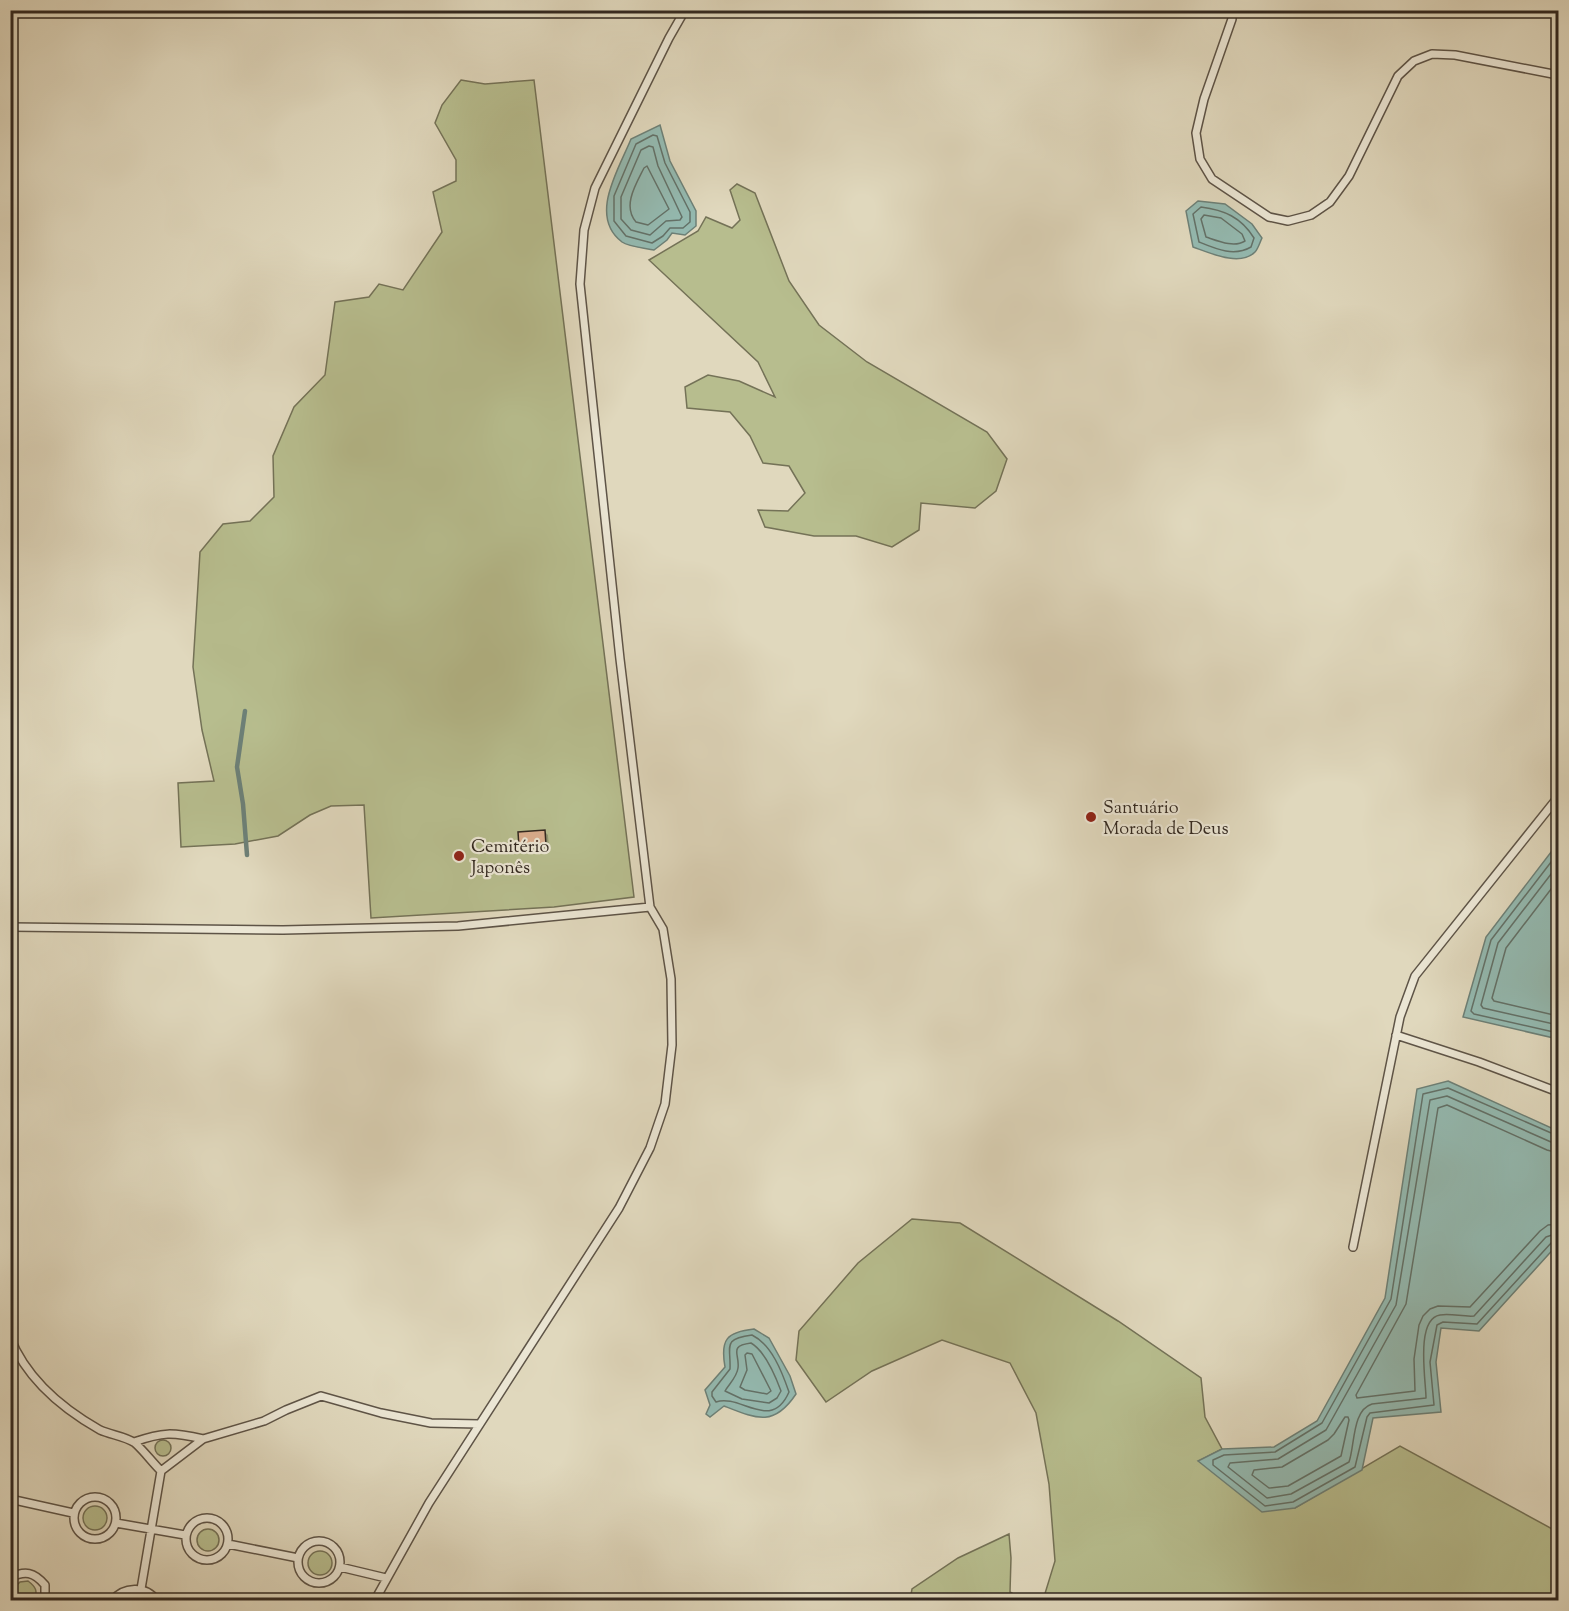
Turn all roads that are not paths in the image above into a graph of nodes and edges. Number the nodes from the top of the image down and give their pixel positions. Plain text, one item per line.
1 (685, 10) edge
2 (1232, 10) edge
3 (1558, 75) edge
4 (1558, 797) edge
5 (650, 907) junction
6 (10, 927) edge
7 (1396, 1035) junction
8 (1558, 1092) edge
9 (1353, 1247) dead end
10 (10, 1337) edge
11 (479, 1424) junction
12 (203, 1439) junction
13 (134, 1442) junction
14 (161, 1470) junction
15 (10, 1499) edge
16 (73, 1513) junction
17 (116, 1523) junction
18 (151, 1529) junction
19 (185, 1535) junction
20 (228, 1544) junction
21 (298, 1558) junction
22 (340, 1567) junction
23 (10, 1578) edge
24 (386, 1578) junction
25 (141, 1589) junction
26 (46, 1599) edge
27 (58, 1600) edge
28 (113, 1600) edge
29 (156, 1600) edge
30 (375, 1600) edge

1 - 5 lane
2 - 3 lane
4 - 7 lane
5 - 6 lane
5 - 11 lane
7 - 8 lane
7 - 9 lane
10 - 13 lane
11 - 12 lane
11 - 24 lane
12 - 13 lane
12 - 14 lane
13 - 14 lane
14 - 18 lane
15 - 16 lane
16 - 17 lane
16 - 17 lane
17 - 18 lane
18 - 19 lane
18 - 25 lane
19 - 20 lane
19 - 20 lane
20 - 21 lane
21 - 22 lane
21 - 22 lane
22 - 24 lane
23 - 26 lane
24 - 30 lane
25 - 28 lane
25 - 29 lane
26 - 27 lane

